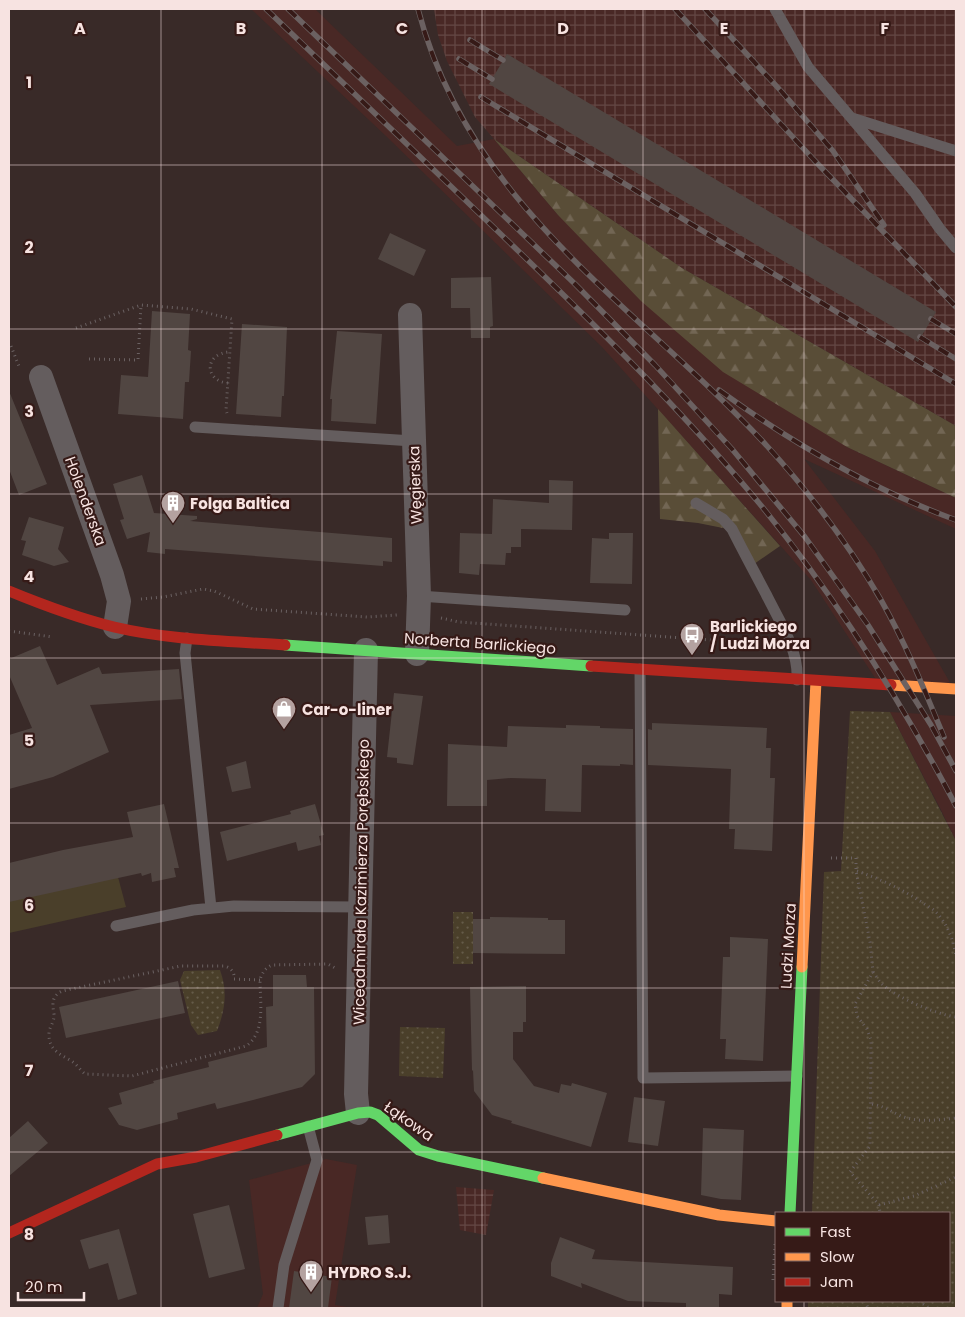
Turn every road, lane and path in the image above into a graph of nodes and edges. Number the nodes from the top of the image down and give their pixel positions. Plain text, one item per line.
1 (776, 9) edge
2 (852, 118) junction
3 (956, 151) edge
4 (956, 248) edge
5 (142, 304) junction
6 (410, 315) dead end
7 (76, 328) dead end
8 (230, 352) junction
9 (89, 359) dead end
10 (41, 377) dead end
11 (228, 383) junction
12 (194, 427) dead end
13 (234, 429) junction
14 (413, 441) junction
15 (696, 503) dead end
16 (9, 591) edge
17 (119, 601) junction
18 (418, 606) junction
19 (624, 610) dead end
20 (115, 627) junction
21 (187, 638) junction
22 (366, 650) junction
23 (417, 654) junction
24 (748, 658) dead end
25 (640, 669) junction
26 (797, 680) junction
27 (816, 681) junction
28 (956, 688) edge
29 (826, 858) dead end
30 (856, 871) junction
31 (362, 907) junction
32 (211, 908) junction
33 (116, 926) dead end
34 (956, 957) edge
35 (338, 970) dead end
36 (873, 972) junction
37 (260, 980) junction
38 (956, 1017) edge
39 (797, 1076) junction
40 (872, 1104) junction
41 (358, 1113) junction
42 (956, 1118) edge
43 (308, 1126) junction
44 (956, 1177) edge
45 (878, 1205) junction
46 (790, 1212) edge
47 (880, 1212) edge
48 (775, 1221) edge
49 (9, 1232) edge
50 (278, 1308) edge

1 - 2 lane
2 - 3 lane
2 - 4 lane
5 - 7 path
5 - 8 path
5 - 9 path
6 - 14 street, Węgierska
8 - 11 path
8 - 11 path
10 - 17 street, Holenderska
11 - 13 path
12 - 13 lane
13 - 14 lane
14 - 18 street, Węgierska
15 - 26 lane
16 - 20 street, Norberta Barlickiego
17 - 18 path
17 - 20 street, Holenderska
18 - 19 lane
18 - 23 street, Węgierska
18 - 24 path
20 - 21 street, Norberta Barlickiego
21 - 22 street, Norberta Barlickiego
21 - 32 lane
22 - 23 street, Norberta Barlickiego
22 - 31 street, Wiceadmirała Kazimierza Porębskiego
23 - 25 street, Norberta Barlickiego
25 - 26 street, Norberta Barlickiego
25 - 39 lane
26 - 27 street, Norberta Barlickiego
27 - 28 street, Norberta Barlickiego
27 - 39 street, Ludzi Morza
29 - 30 path
30 - 34 path
30 - 36 path
31 - 32 lane
31 - 41 street, Wiceadmirała Kazimierza Porębskiego
32 - 33 lane
35 - 37 path
36 - 38 path
36 - 40 path
37 - 37 path
39 - 46 street, Ludzi Morza
40 - 42 path
40 - 45 path
41 - 43 street, Łąkowa
41 - 48 street, Łąkowa
43 - 49 street, Łąkowa
43 - 50 lane
44 - 45 path
45 - 47 path

